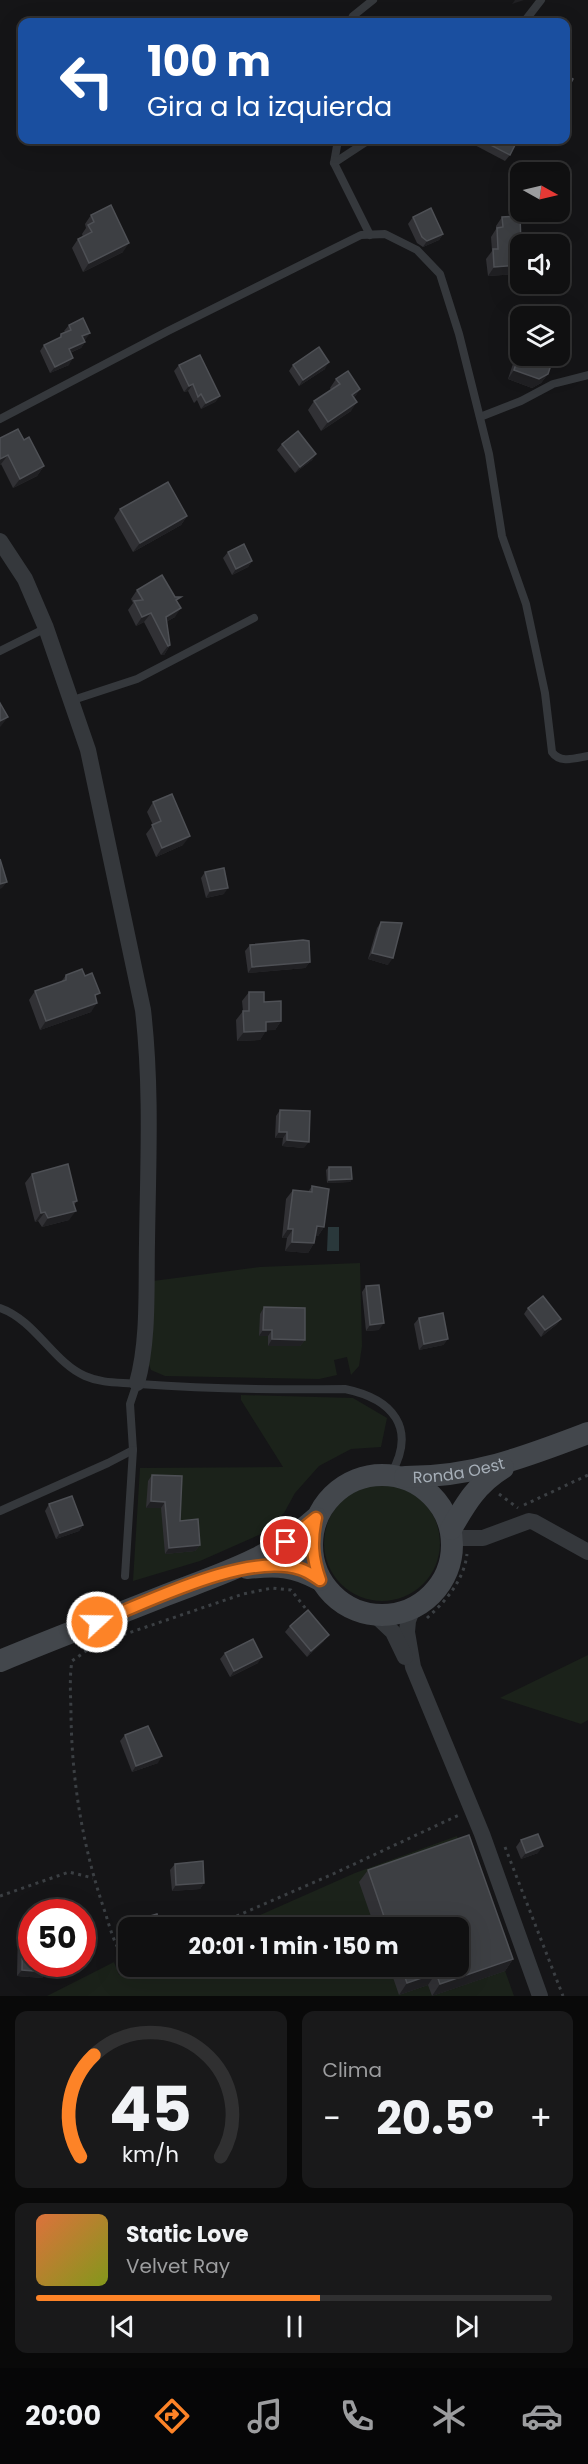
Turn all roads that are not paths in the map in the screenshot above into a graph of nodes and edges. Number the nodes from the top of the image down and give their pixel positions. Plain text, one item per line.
1 (373, 0) edge
2 (541, 0) edge
3 (352, 18) edge
4 (527, 18) edge
5 (337, 144) edge
6 (363, 144) edge
7 (334, 163) junction
8 (370, 235) junction
9 (588, 375) edge
10 (480, 417) junction
11 (0, 419) edge
12 (0, 541) edge
13 (254, 618) dead end
14 (46, 628) junction
15 (0, 651) edge
16 (72, 700) junction
17 (588, 756) edge
18 (0, 1308) edge
19 (137, 1383) junction
20 (588, 1432) edge
21 (133, 1450) junction
22 (513, 1461) junction
23 (397, 1476) junction
24 (0, 1511) edge
25 (316, 1518) junction
26 (457, 1536) junction
27 (588, 1552) edge
28 (237, 1569) junction
29 (125, 1576) dead end
30 (320, 1580) junction
31 (375, 1615) junction
32 (417, 1615) junction
33 (0, 1662) edge
34 (413, 1667) junction
35 (540, 1996) edge

1 - 3 lane
2 - 4 lane
5 - 7 lane
6 - 7 lane
7 - 8 lane
8 - 10 lane
8 - 11 lane
9 - 10 lane
10 - 17 lane
12 - 14 street
13 - 16 lane
14 - 15 lane
14 - 16 street
16 - 19 street
18 - 19 lane
19 - 21 lane
19 - 23 lane
20 - 22 main road, Ronda Oest
21 - 24 lane
21 - 29 lane
22 - 23 main road, Ronda Oest
22 - 26 main road, Ronda Oest
23 - 25 main road
23 - 26 main road
25 - 28 main road
25 - 30 main road
26 - 27 street
26 - 32 main road
28 - 30 main road
28 - 33 main road
30 - 31 main road
31 - 32 main road
31 - 34 street
32 - 34 street
34 - 35 street

